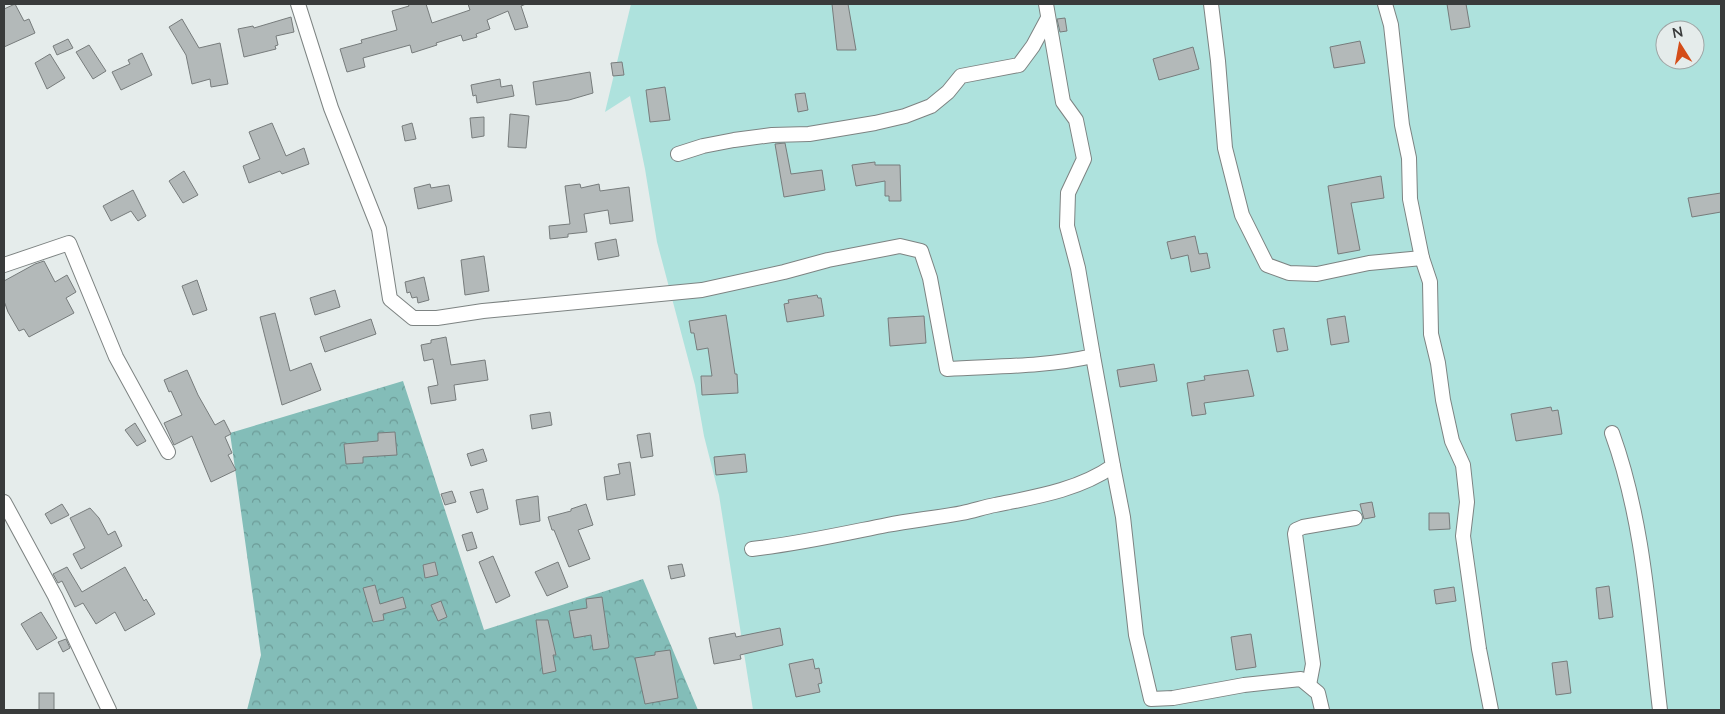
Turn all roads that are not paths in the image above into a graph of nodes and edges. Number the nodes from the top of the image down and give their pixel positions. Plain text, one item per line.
1 (298, 4) edge
2 (1046, 4) edge
3 (1211, 4) edge
4 (1385, 4) edge
5 (1048, 18) junction
6 (678, 154) dead end
7 (1422, 258) junction
8 (4, 265) edge
9 (1093, 356) junction
10 (1612, 433) dead end
11 (168, 452) dead end
12 (1113, 466) junction
13 (4, 502) edge
14 (1354, 518) dead end
15 (752, 549) dead end
16 (1309, 685) junction
17 (1151, 704) edge
18 (109, 710) edge
19 (1322, 710) edge
20 (1490, 710) edge
21 (1660, 710) edge

1 - 9 street
2 - 5 street
3 - 7 street
4 - 7 street
5 - 6 street
5 - 9 street
7 - 20 street
8 - 11 street
9 - 12 street
10 - 21 street
12 - 15 street
12 - 17 street
13 - 18 street
14 - 16 street
16 - 17 street
16 - 19 street

